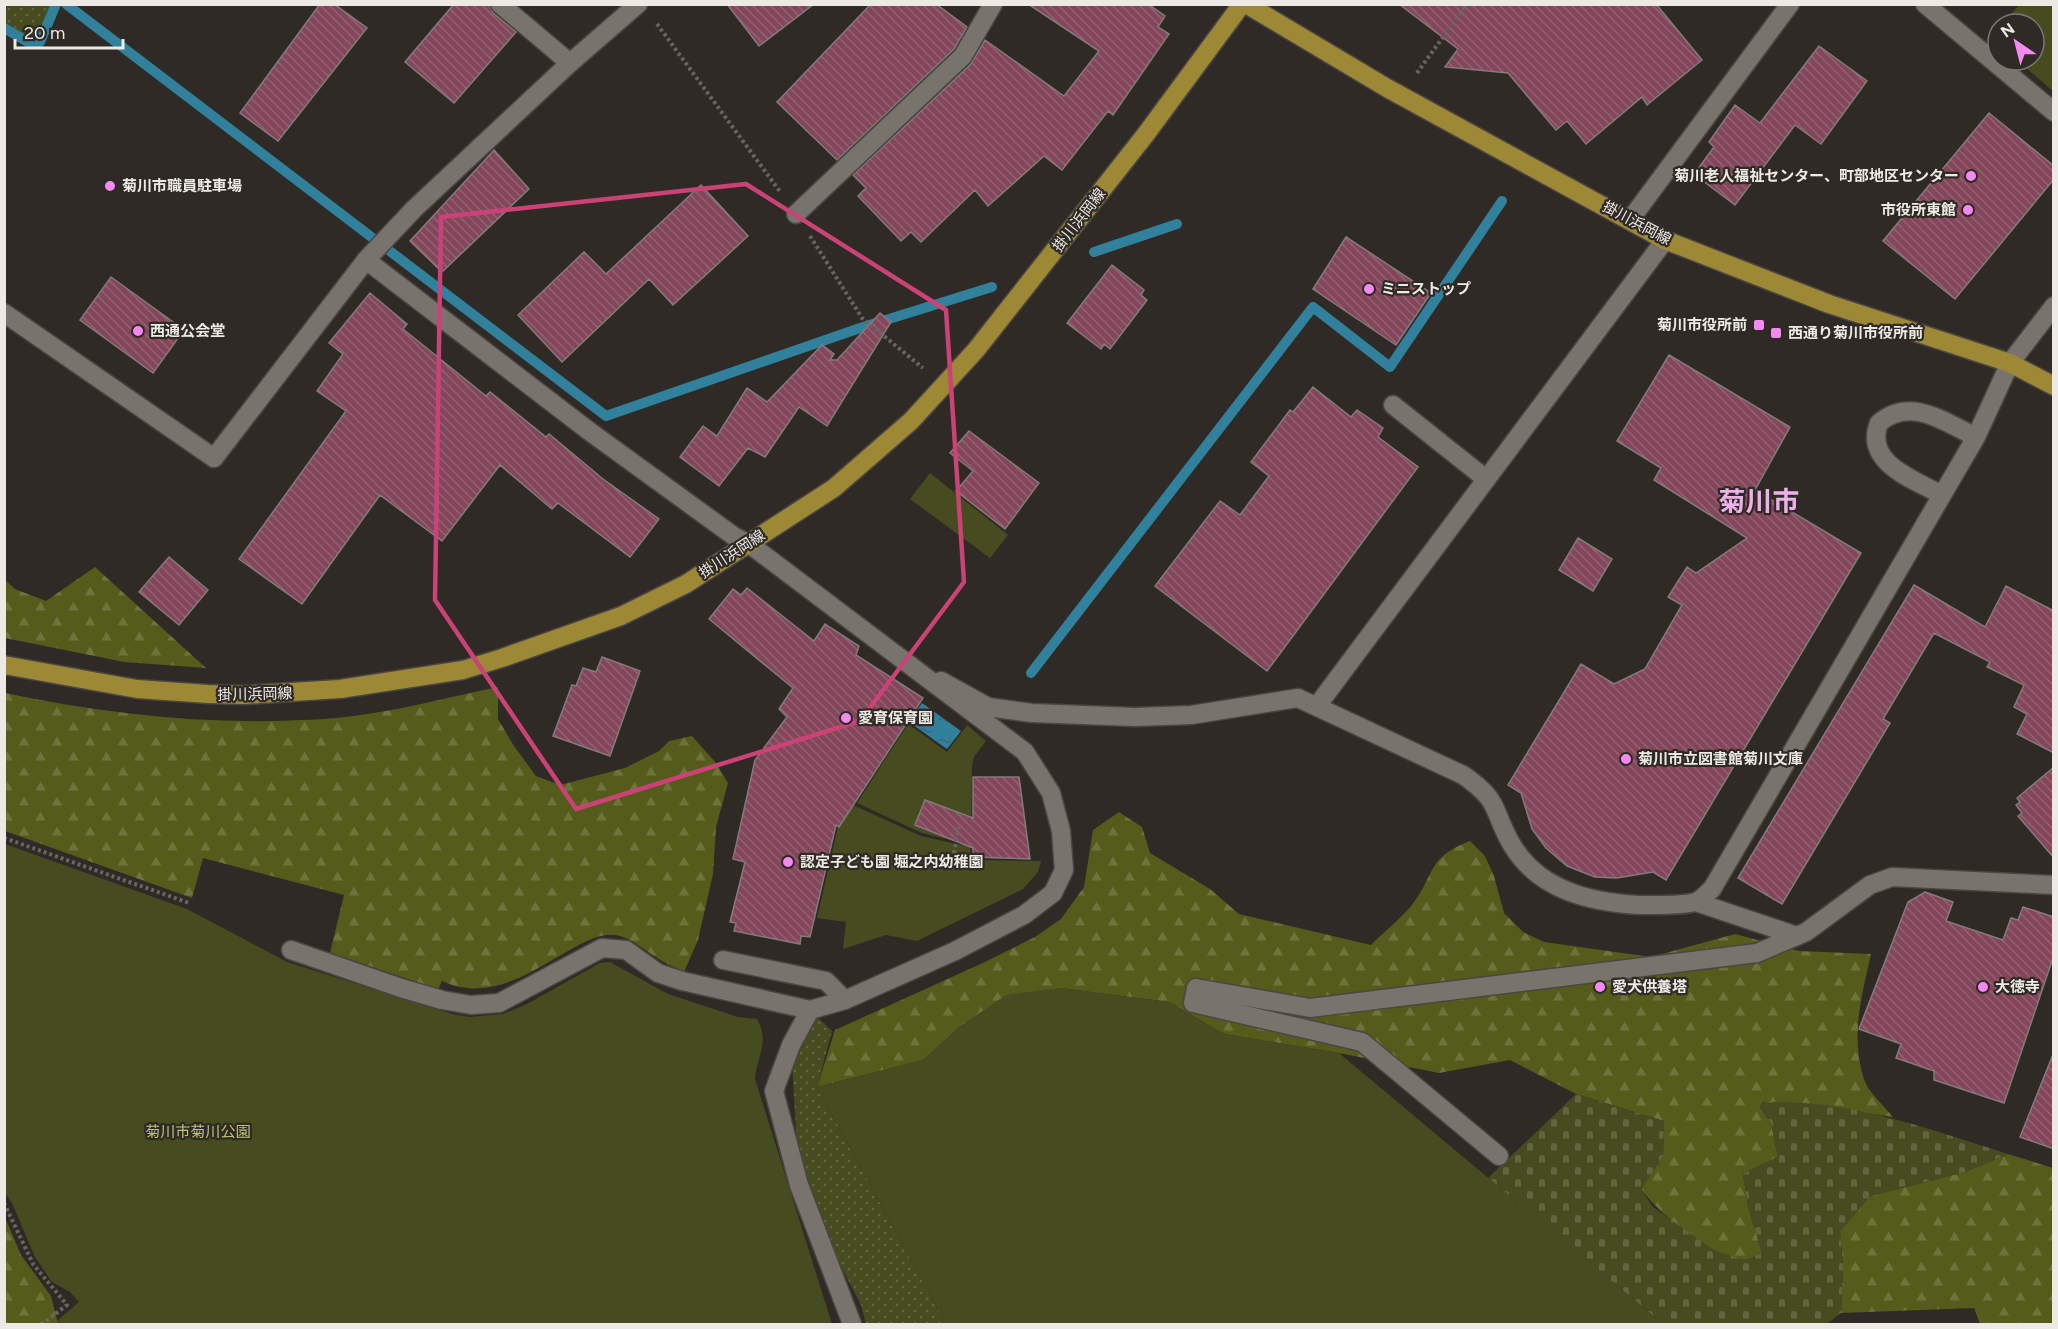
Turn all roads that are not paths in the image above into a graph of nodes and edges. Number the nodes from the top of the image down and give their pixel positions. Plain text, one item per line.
1 (500, 4) edge
2 (993, 4) edge
3 (1244, 4) edge
4 (1790, 4) edge
5 (1925, 4) edge
6 (644, 9) edge
7 (570, 63) junction
8 (2054, 112) edge
9 (796, 214) road end
10 (1630, 220) junction
11 (1665, 240) junction
12 (376, 249) junction
13 (2054, 306) edge
14 (4, 313) edge
15 (2010, 363) junction
16 (2054, 386) edge
17 (1392, 405) dead end
18 (1976, 437) junction
19 (1486, 479) junction
20 (1942, 495) junction
21 (748, 543) junction
22 (4, 665) edge
23 (923, 674) junction
24 (1317, 706) junction
25 (2054, 885) edge
26 (1696, 902) junction
27 (1797, 936) junction
28 (291, 950) dead end
29 (723, 960) dead end
30 (845, 1000) junction
31 (810, 1010) junction
32 (1499, 1156) dead end
33 (852, 1324) edge

1 - 7 street
2 - 9 street
3 - 10 main road, 掛川浜岡線
3 - 21 main road, 掛川浜岡線
4 - 10 street
5 - 8 street
6 - 7 street
7 - 12 street
10 - 11 main road, 掛川浜岡線
11 - 15 main road, 掛川浜岡線
11 - 19 street
12 - 14 street
12 - 21 street
13 - 15 street
15 - 16 main road, 掛川浜岡線
15 - 18 street
17 - 19 street
18 - 20 street
18 - 20 street
19 - 24 street
20 - 26 street
21 - 22 main road, 掛川浜岡線
21 - 23 street
23 - 24 street
23 - 30 street
24 - 26 street
25 - 27 street
26 - 27 street
27 - 32 street
28 - 31 street
29 - 30 street
30 - 31 street
31 - 33 street

